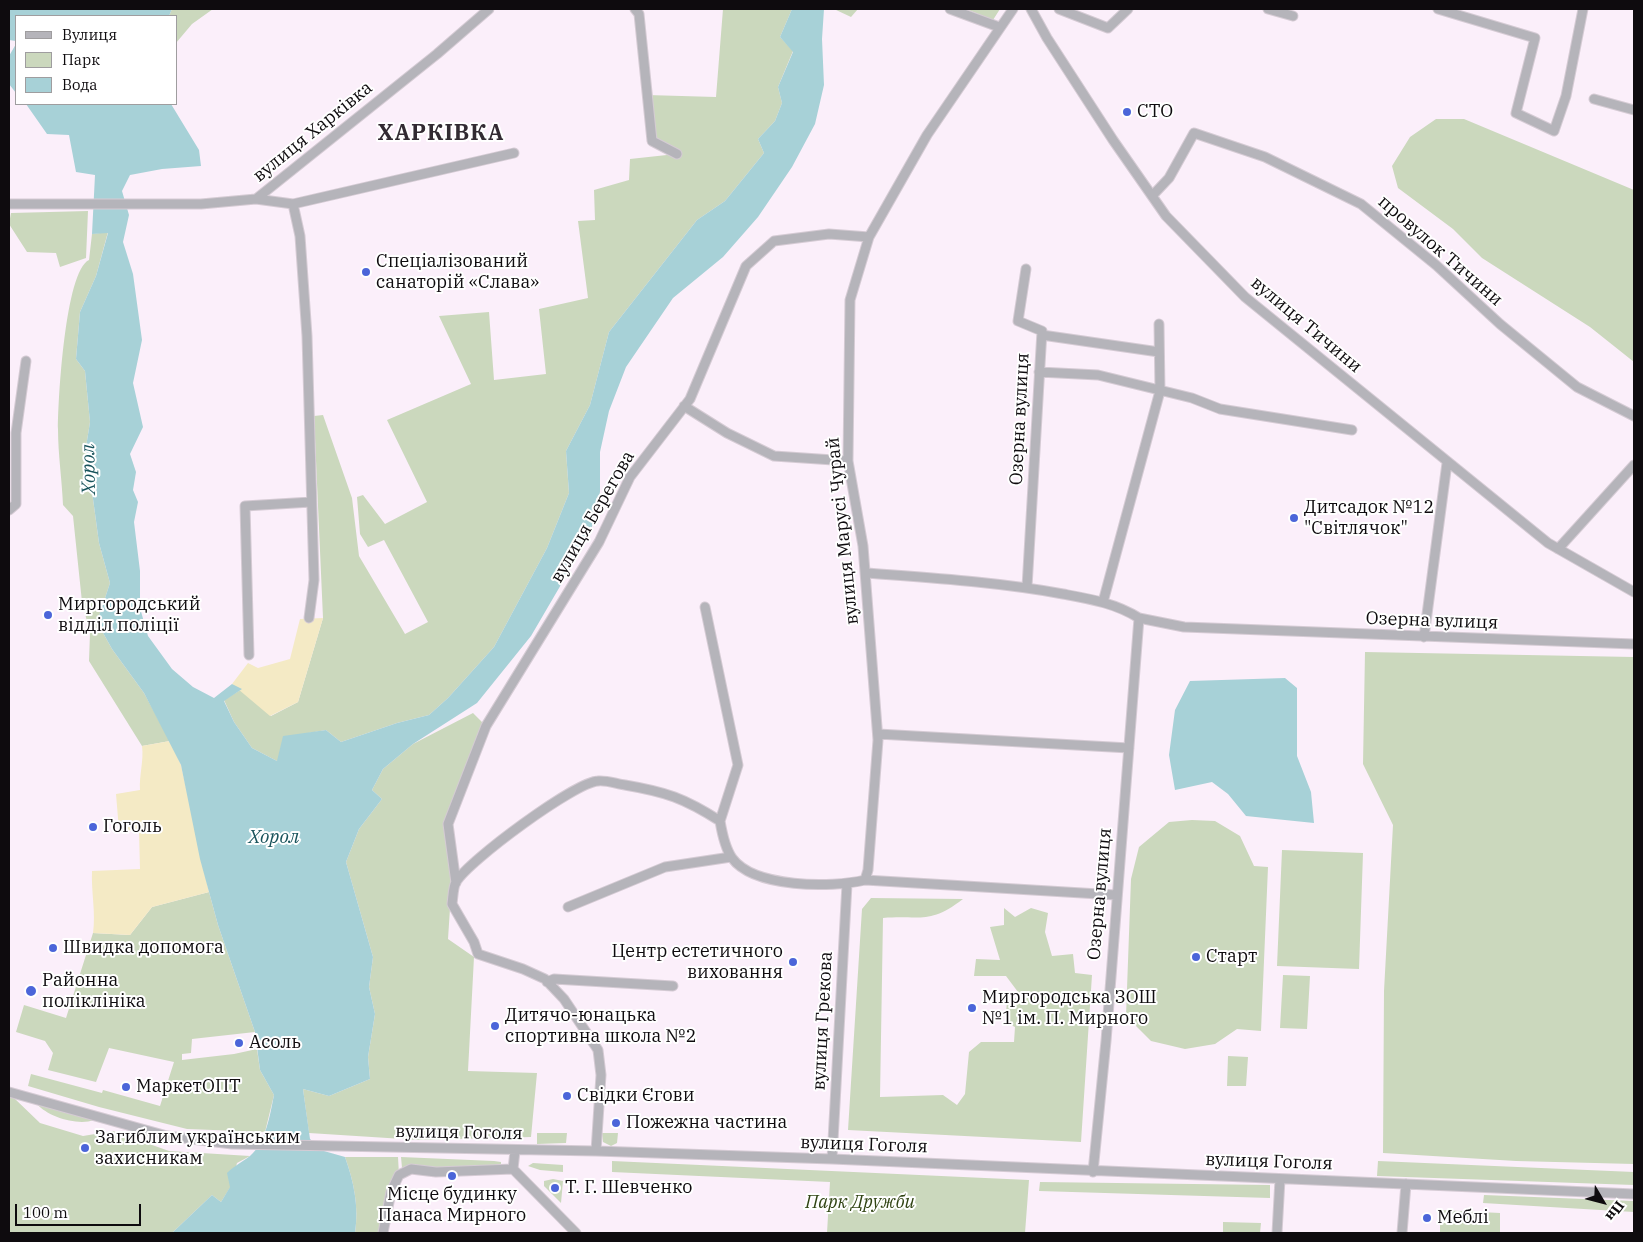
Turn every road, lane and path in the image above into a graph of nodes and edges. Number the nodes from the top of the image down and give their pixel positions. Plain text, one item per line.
1 (489, 9) edge
2 (635, 9) edge
3 (950, 9) edge
4 (1013, 9) edge
5 (1031, 9) edge
6 (1059, 9) edge
7 (1128, 9) edge
8 (1268, 9) edge
9 (1438, 9) edge
10 (1583, 9) edge
11 (1293, 16) dead end
12 (999, 27) junction
13 (1594, 99) dead end
14 (1634, 110) edge
15 (514, 153) dead end
16 (677, 154) dead end
17 (1152, 196) junction
18 (256, 199) junction
19 (9, 204) edge
20 (293, 204) junction
21 (869, 237) junction
22 (1026, 269) dead end
23 (1159, 324) dead end
24 (1042, 334) junction
25 (1160, 352) junction
26 (26, 362) dead end
27 (1039, 372) junction
28 (1160, 391) junction
29 (684, 406) junction
30 (1634, 416) edge
31 (1352, 430) dead end
32 (848, 461) junction
33 (1447, 463) junction
34 (1634, 465) edge
35 (311, 502) junction
36 (9, 510) edge
37 (1558, 549) junction
38 (866, 573) junction
39 (1027, 587) junction
40 (1634, 592) edge
41 (1103, 602) junction
42 (705, 607) dead end
43 (309, 618) dead end
44 (1138, 618) junction
45 (1424, 637) junction
46 (1634, 644) edge
47 (249, 655) dead end
48 (878, 734) junction
49 (1129, 748) junction
50 (720, 821) junction
51 (732, 857) junction
52 (865, 880) junction
53 (456, 883) junction
54 (847, 884) junction
55 (1116, 895) junction
56 (568, 907) dead end
57 (547, 982) junction
58 (673, 986) dead end
59 (9, 1092) edge
60 (515, 1151) junction
61 (596, 1152) junction
62 (832, 1160) junction
63 (513, 1170) junction
64 (1093, 1172) junction
65 (1280, 1179) junction
66 (1406, 1184) junction
67 (1634, 1194) edge
68 (383, 1233) edge
69 (576, 1233) edge
70 (1277, 1233) edge
71 (1402, 1233) edge

1 - 18 street, вулиця Харківка
2 - 16 street
3 - 12 street
4 - 12 street, вулиця Марусі Чурай
5 - 17 street, вулиця Тичини
6 - 7 street
8 - 11 street
9 - 10 street
12 - 21 street, вулиця Марусі Чурай
13 - 14 street
15 - 20 street
17 - 30 street, провулок Тичини
17 - 33 street, вулиця Тичини
18 - 19 street, вулиця Харківка
18 - 20 street
20 - 35 street
21 - 29 street, вулиця Берегова
21 - 32 street, вулиця Марусі Чурай
22 - 24 street, Озерна вулиця
23 - 25 street
24 - 25 street
24 - 27 street, Озерна вулиця
25 - 28 street
26 - 36 street
27 - 28 street
27 - 39 street, Озерна вулиця
28 - 31 street
28 - 41 street
29 - 32 street
29 - 53 street, вулиця Берегова
32 - 38 street, вулиця Марусі Чурай
33 - 37 street, вулиця Тичини
33 - 45 street
34 - 37 street
35 - 43 street
35 - 47 street
37 - 40 street, вулиця Тичини
38 - 39 street, Озерна вулиця
38 - 48 street, вулиця Марусі Чурай
39 - 41 street, Озерна вулиця
41 - 44 street, Озерна вулиця
42 - 50 street
44 - 45 street, Озерна вулиця
44 - 49 street, Озерна вулиця
45 - 46 street, Озерна вулиця
48 - 49 street
48 - 52 street, вулиця Марусі Чурай
49 - 55 street, Озерна вулиця
50 - 51 street
50 - 53 street
51 - 54 street
51 - 56 street
52 - 54 street
52 - 55 street
53 - 57 street, вулиця Берегова
54 - 62 street, вулиця Грекова
55 - 64 street, Озерна вулиця
57 - 58 street
57 - 61 street, вулиця Берегова
59 - 60 street, вулиця Гоголя
60 - 61 street, вулиця Гоголя
60 - 63 street
61 - 62 street, вулиця Гоголя
62 - 64 street, вулиця Гоголя
63 - 68 street
63 - 69 street
64 - 65 street, вулиця Гоголя
65 - 66 street, вулиця Гоголя
65 - 70 street
66 - 67 street, вулиця Гоголя
66 - 71 street

